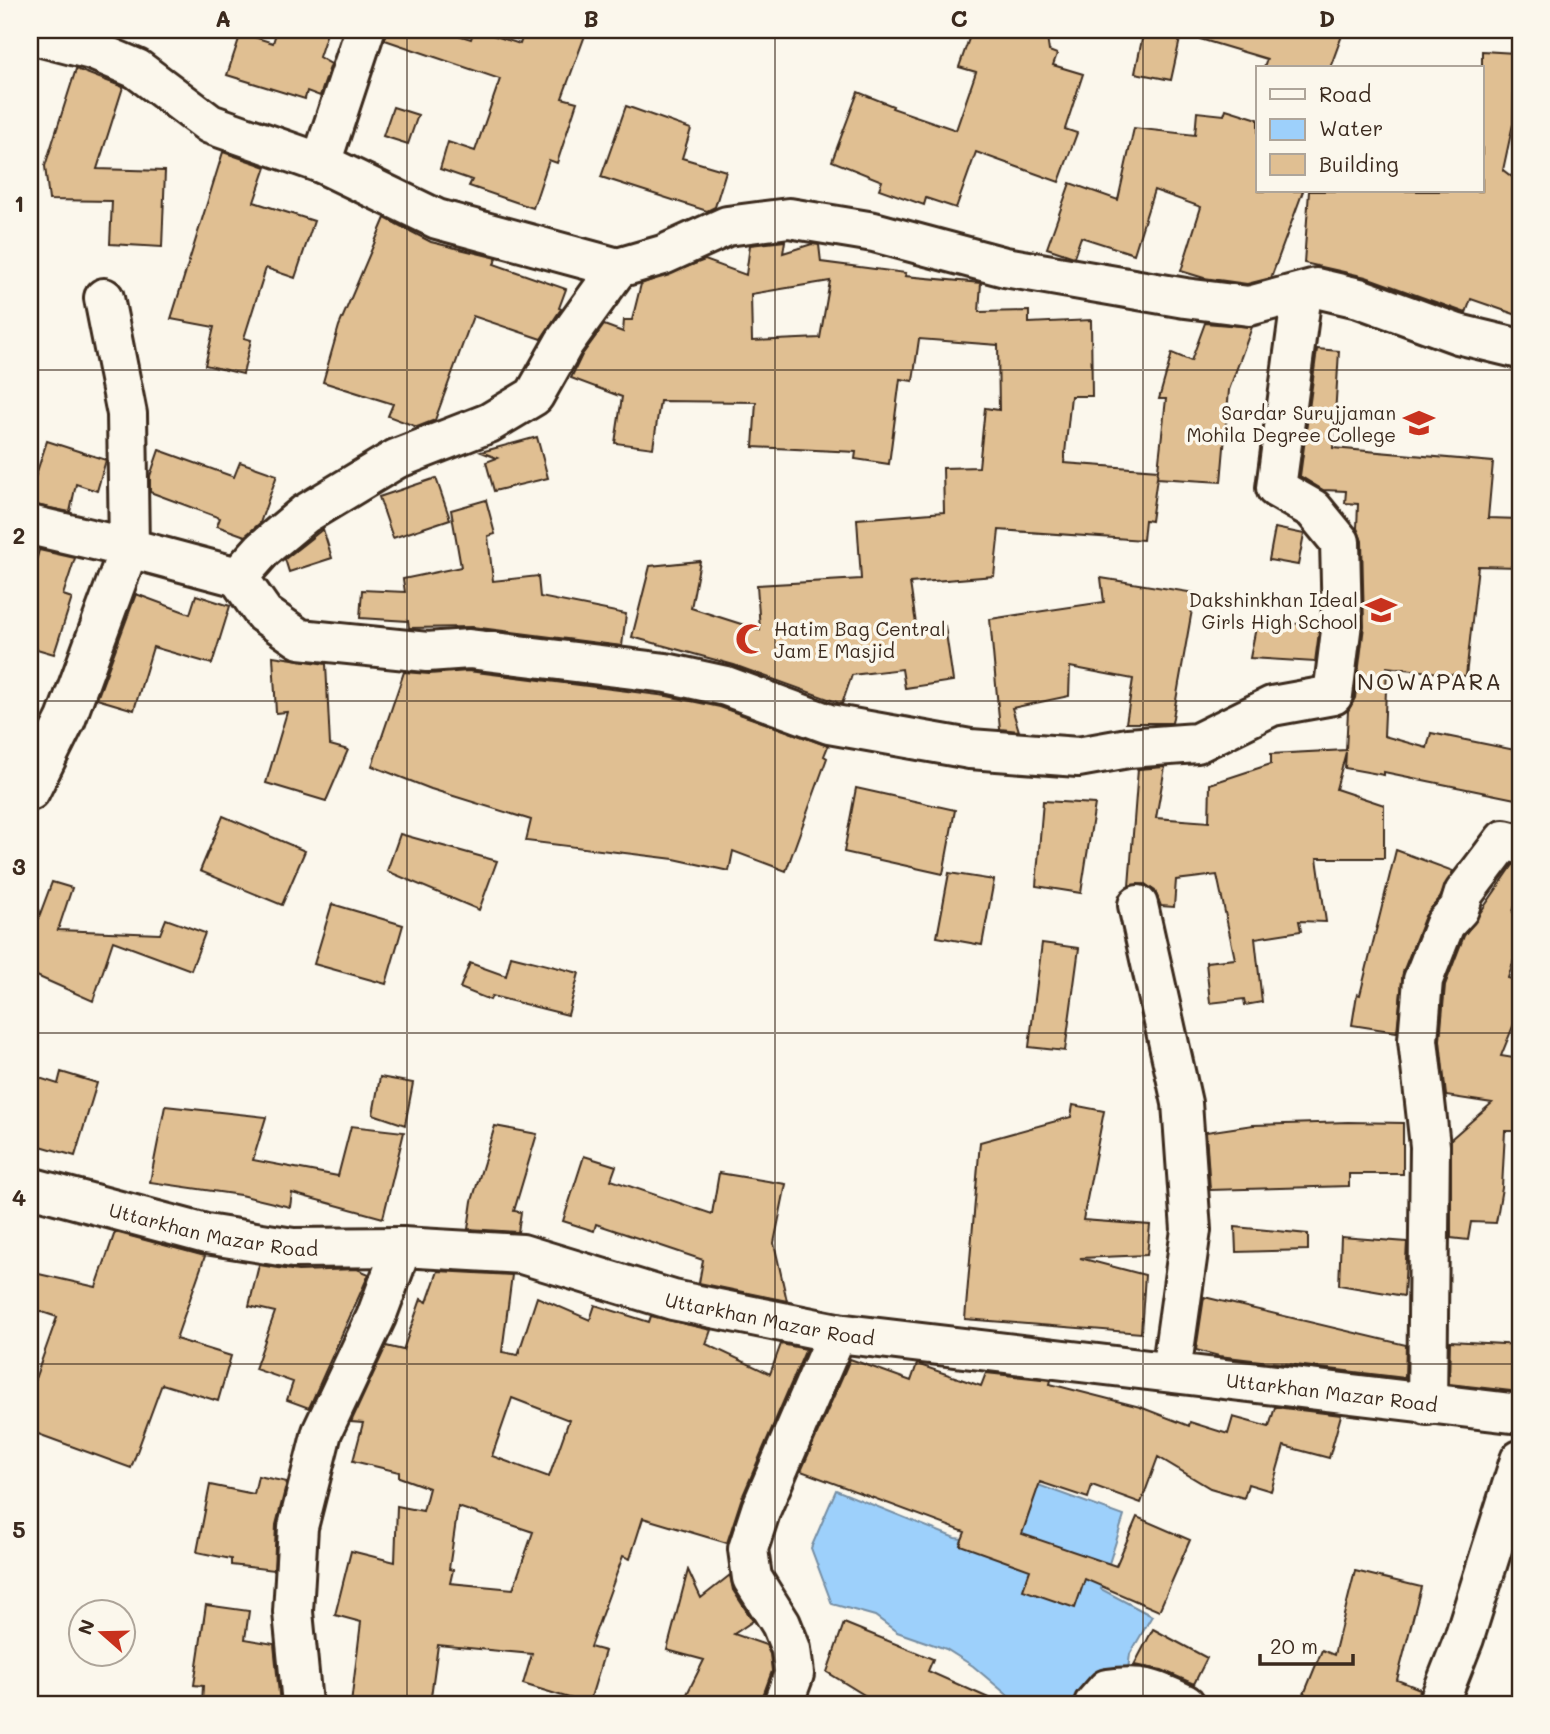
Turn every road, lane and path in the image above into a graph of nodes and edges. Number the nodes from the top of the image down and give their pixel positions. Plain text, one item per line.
1 (365, 30) edge
2 (30, 34) edge
3 (321, 163) junction
4 (618, 268) junction
5 (1302, 293) junction
6 (104, 298) dead end
7 (1520, 349) edge
8 (30, 525) edge
9 (129, 548) junction
10 (238, 577) junction
11 (30, 791) edge
12 (1520, 844) edge
13 (1138, 905) dead end
14 (30, 1187) edge
15 (402, 1247) junction
16 (837, 1333) junction
17 (1171, 1372) junction
18 (1427, 1405) junction
19 (1520, 1413) edge
20 (1520, 1460) edge
21 (302, 1704) edge
22 (783, 1704) edge
23 (1094, 1704) edge
24 (1185, 1704) edge
25 (1438, 1704) edge

1 - 3 street
2 - 3 street
3 - 4 street
4 - 5 street
4 - 10 street
5 - 7 street
5 - 10 street
6 - 9 street
8 - 9 street
9 - 10 street
9 - 11 street
12 - 18 street
13 - 17 street
14 - 15 street, Uttarkhan Mazar Road
15 - 16 street, Uttarkhan Mazar Road
15 - 21 street
16 - 17 street, Uttarkhan Mazar Road
16 - 22 street
17 - 18 street, Uttarkhan Mazar Road
18 - 19 street, Uttarkhan Mazar Road
20 - 25 street
23 - 24 street

